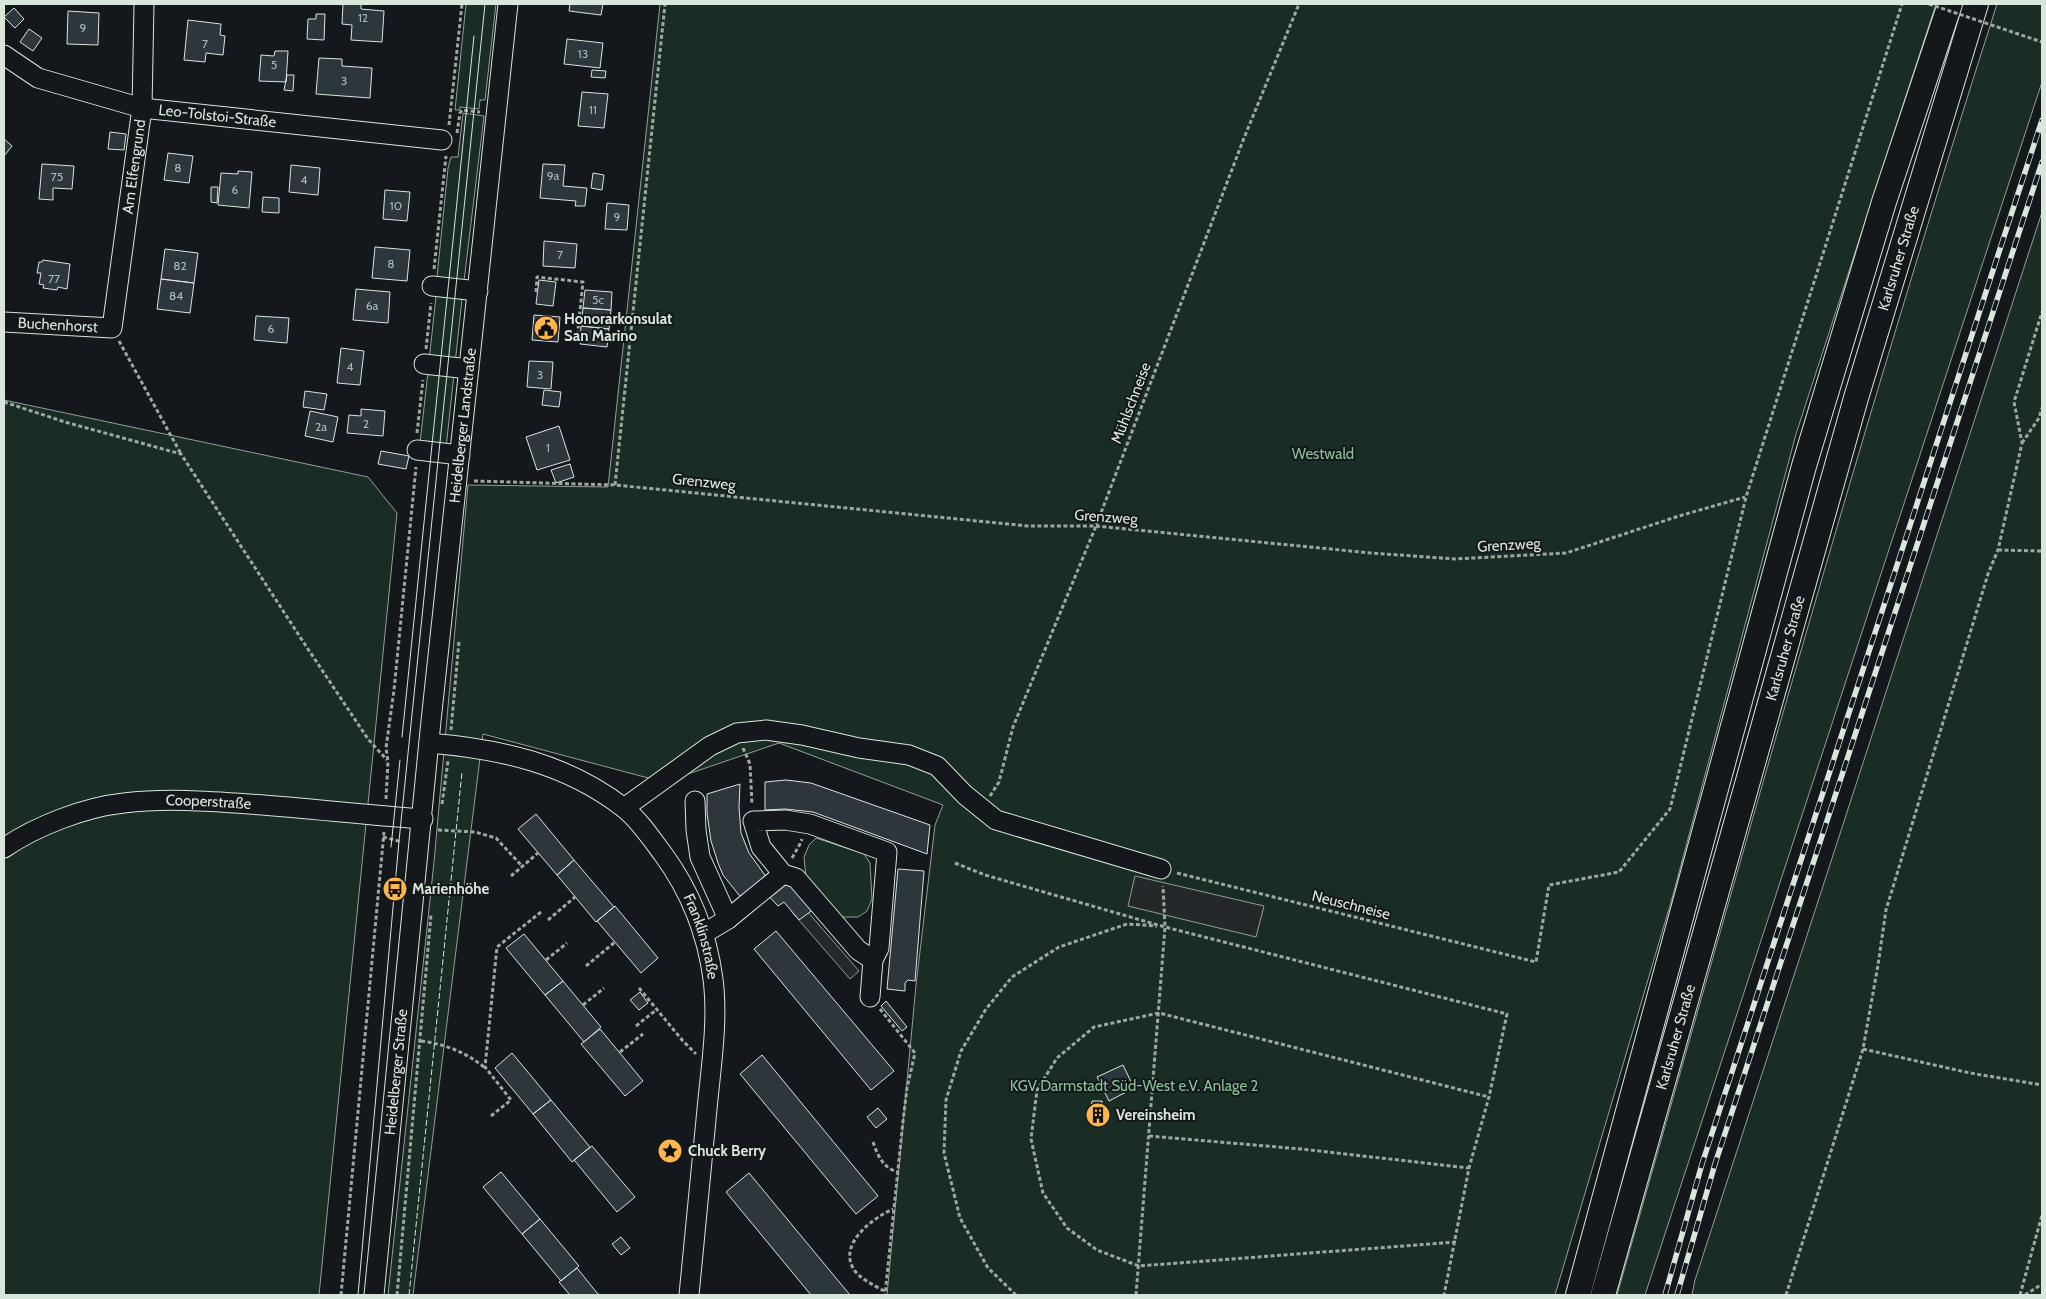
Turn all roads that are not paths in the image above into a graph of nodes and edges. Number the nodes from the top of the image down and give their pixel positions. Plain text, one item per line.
1 (144, 4) edge
2 (508, 4) edge
3 (1950, 4) edge
4 (1976, 4) edge
5 (4, 55) edge
6 (142, 108) junction
7 (448, 140) road end
8 (432, 286) road end
9 (478, 291) junction
10 (4, 322) edge
11 (112, 328) joint
12 (424, 364) road end
13 (469, 369) junction
14 (417, 450) road end
15 (460, 455) junction
16 (429, 744) junction
17 (695, 801) dead end
18 (624, 808) junction
19 (433, 823) junction
20 (4, 848) edge
21 (420, 848) joint
22 (1160, 869) road end
23 (783, 874) junction
24 (728, 919) junction
25 (703, 934) junction
26 (873, 960) junction
27 (870, 997) road end
28 (374, 1295) edge
29 (690, 1295) edge
30 (1578, 1295) edge
31 (1603, 1295) edge

1 - 6 street, Am Elfengrund
2 - 9 street, Heidelberger Landstraße
3 - 30 main road, Karlsruher Straße
4 - 31 main road, Karlsruher Straße
5 - 6 street, Leo-Tolstoi-Straße
6 - 7 street, Leo-Tolstoi-Straße
6 - 11 street, Am Elfengrund
8 - 9 street
9 - 13 street, Heidelberger Landstraße
10 - 11 street, Buchenhorst
12 - 13 street
13 - 15 street, Heidelberger Landstraße
14 - 15 street
15 - 16 street, Heidelberger Landstraße
16 - 18 street, Franklinstraße
16 - 19 street, Heidelberger Landstraße
17 - 24 street
18 - 22 street
18 - 25 street, Franklinstraße
19 - 20 street, Cooperstraße
19 - 21 street, Heidelberger Landstraße
21 - 28 street, Heidelberger Straße
23 - 24 street
23 - 26 street
23 - 26 street
24 - 25 street
25 - 29 street, Franklinstraße
26 - 27 street

